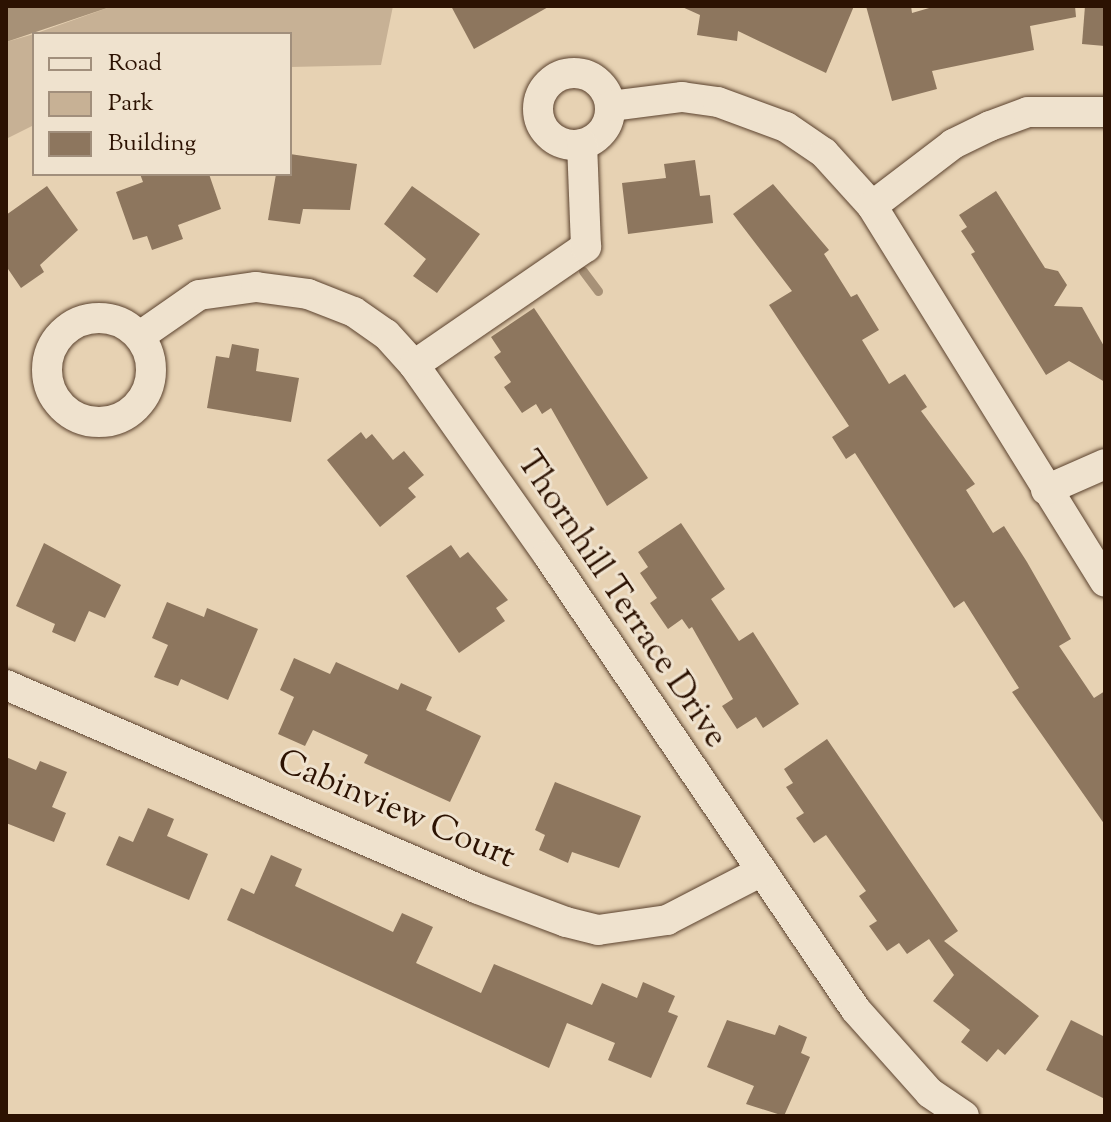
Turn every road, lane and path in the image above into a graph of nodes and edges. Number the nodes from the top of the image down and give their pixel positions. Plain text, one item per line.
1 (611, 106) junction
2 (1105, 112) edge
3 (582, 144) junction
4 (872, 206) junction
5 (140, 336) dead end
6 (414, 365) junction
7 (1105, 464) edge
8 (1046, 490) junction
9 (1101, 566) edge
10 (6, 685) edge
11 (760, 872) junction
12 (964, 1116) edge

1 - 3 street
1 - 3 street
1 - 4 street
2 - 4 street
3 - 6 street
4 - 8 street
5 - 6 street, Thornhill Terrace Drive
6 - 11 street, Thornhill Terrace Drive
7 - 8 street
8 - 9 street
10 - 11 street, Cabinview Court
11 - 12 street, Thornhill Terrace Drive

